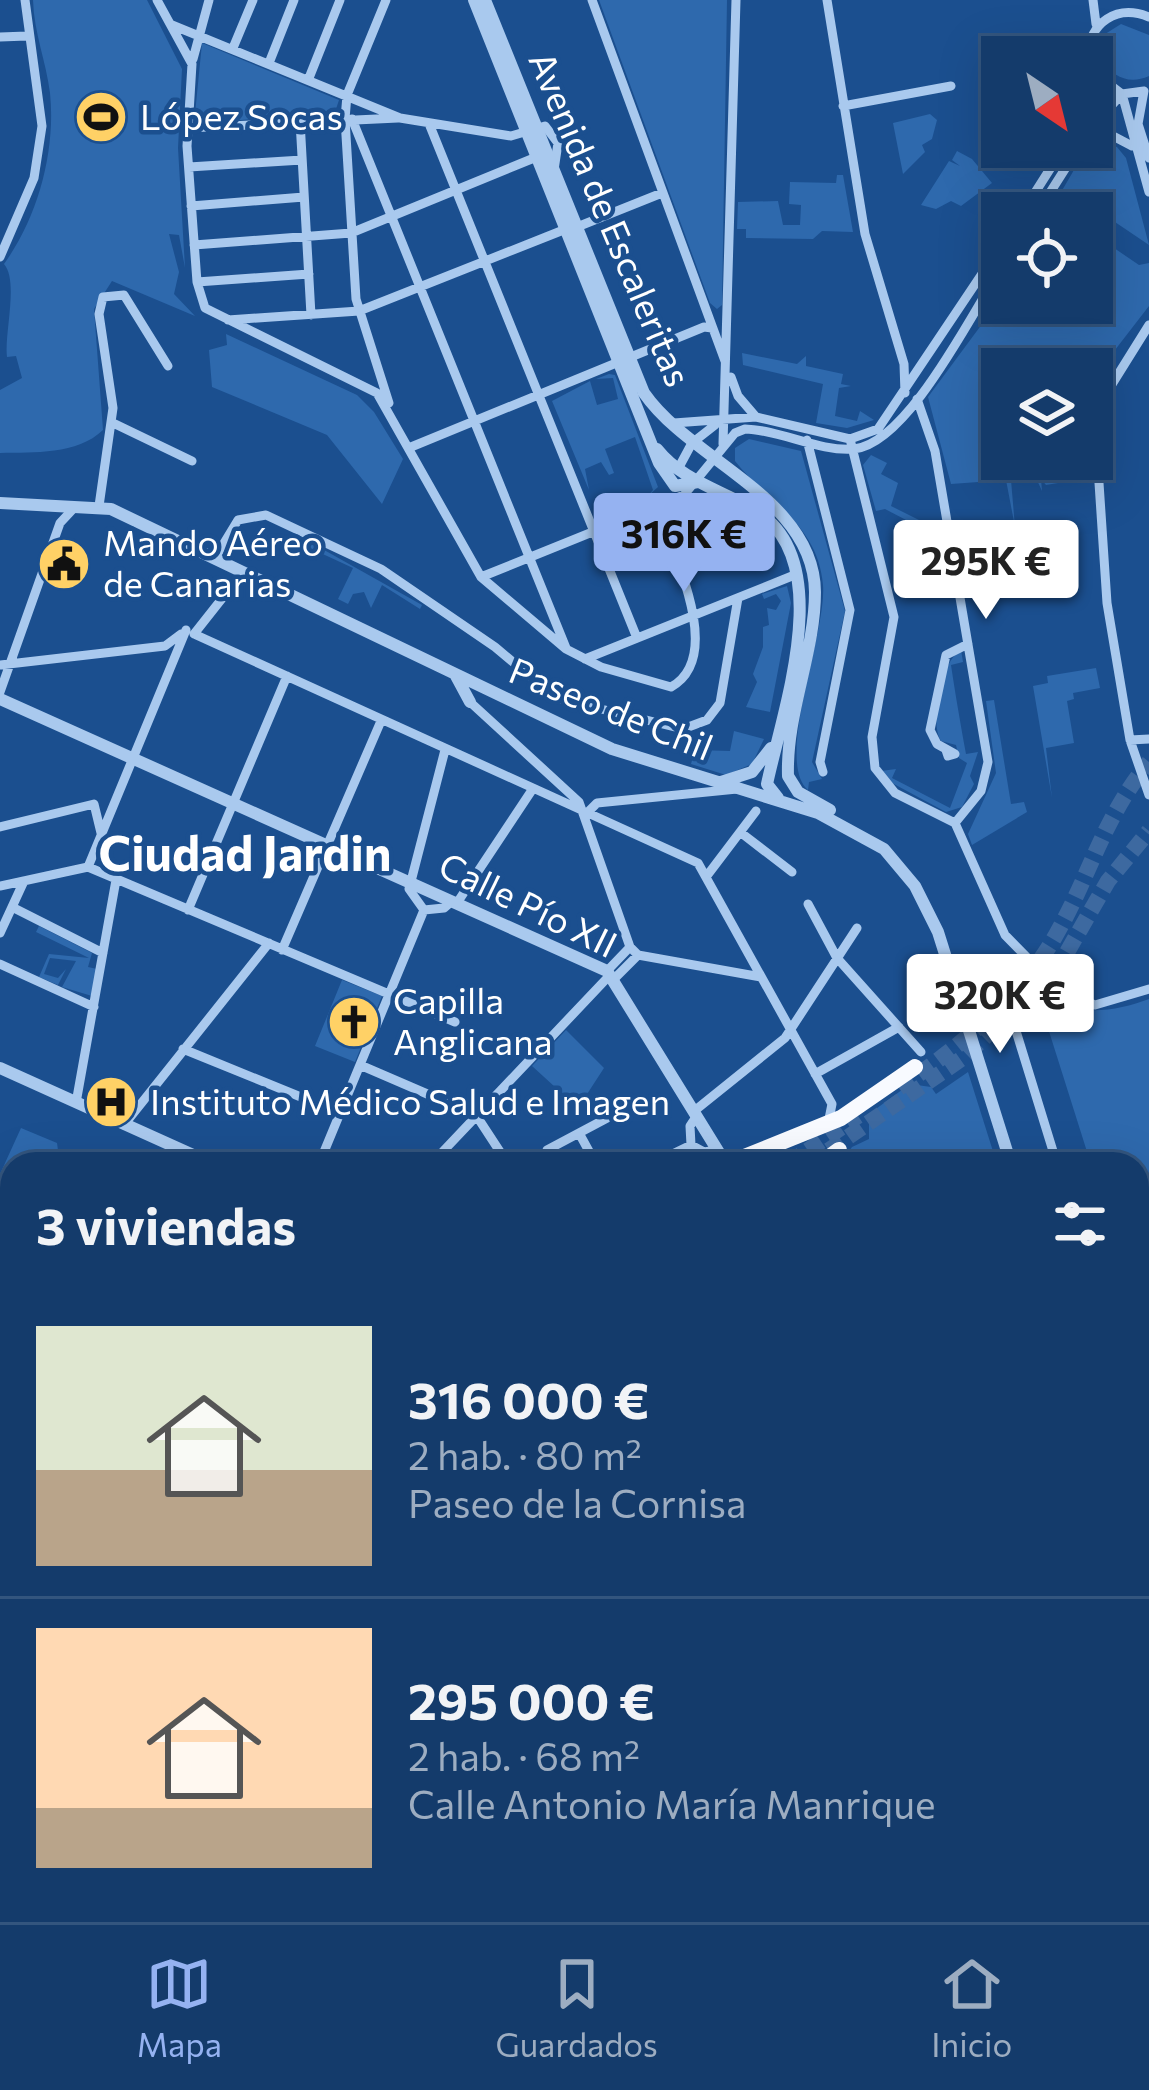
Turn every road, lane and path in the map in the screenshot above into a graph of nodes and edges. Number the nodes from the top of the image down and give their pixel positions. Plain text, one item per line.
1 (26, 0) edge
2 (157, 0) edge
3 (253, 0) edge
4 (294, 0) edge
5 (340, 0) edge
6 (386, 0) edge
7 (474, 0) edge
8 (485, 0) edge
9 (592, 0) edge
10 (736, 0) edge
11 (827, 0) edge
12 (1093, 0) edge
13 (207, 1) edge
14 (1114, 1) edge
15 (1126, 11) junction
16 (1149, 16) edge
17 (171, 25) junction
18 (1094, 30) junction
19 (196, 35) junction
20 (27, 36) junction
21 (1093, 36) edge
22 (0, 37) edge
23 (233, 48) junction
24 (269, 63) junction
25 (192, 64) junction
26 (309, 78) junction
27 (951, 86) dead end
28 (1147, 89) edge
29 (1113, 90) edge
30 (347, 94) junction
31 (1122, 94) junction
32 (1113, 104) edge
33 (843, 106) junction
34 (400, 118) junction
35 (348, 119) junction
36 (300, 122) junction
37 (528, 124) junction
38 (430, 126) junction
39 (187, 128) junction
40 (1113, 136) edge
41 (1135, 149) junction
42 (544, 154) junction
43 (1149, 158) edge
44 (302, 160) junction
45 (189, 167) junction
46 (550, 173) junction
47 (457, 191) junction
48 (1149, 192) edge
49 (662, 193) junction
50 (304, 197) junction
51 (191, 206) junction
52 (391, 218) junction
53 (572, 228) junction
54 (351, 233) junction
55 (307, 236) junction
56 (194, 245) junction
57 (0, 257) edge
58 (484, 261) junction
59 (309, 274) junction
60 (981, 277) edge
61 (197, 282) junction
62 (419, 286) junction
63 (981, 300) edge
64 (729, 308) junction
65 (359, 311) junction
66 (707, 314) junction
67 (311, 315) junction
68 (272, 318) junction
69 (222, 320) junction
70 (1149, 325) edge
71 (712, 328) junction
72 (262, 338) junction
73 (901, 356) junction
74 (930, 356) junction
75 (625, 360) junction
76 (380, 364) junction
77 (168, 366) dead end
78 (728, 367) junction
79 (364, 384) junction
80 (538, 395) junction
81 (904, 398) junction
82 (917, 399) junction
83 (390, 409) junction
84 (756, 417) junction
85 (725, 420) junction
86 (473, 422) junction
87 (112, 423) junction
88 (670, 423) junction
89 (650, 438) junction
90 (807, 440) junction
91 (692, 443) junction
92 (851, 444) junction
93 (411, 448) junction
94 (718, 454) junction
95 (192, 461) dead end
96 (678, 470) junction
97 (698, 482) junction
98 (0, 502) edge
99 (737, 502) junction
100 (658, 504) junction
101 (60, 505) junction
102 (78, 506) junction
103 (99, 506) junction
104 (60, 523) junction
105 (593, 530) junction
106 (528, 557) junction
107 (215, 558) junction
108 (243, 572) junction
109 (800, 573) junction
110 (481, 577) junction
111 (738, 598) junction
112 (552, 614) junction
113 (696, 615) junction
114 (541, 631) junction
115 (190, 632) junction
116 (637, 638) junction
117 (968, 644) junction
118 (566, 649) junction
119 (585, 659) junction
120 (5, 664) edge
121 (287, 676) junction
122 (455, 676) junction
123 (472, 683) junction
124 (800, 683) junction
125 (0, 696) edge
126 (470, 702) junction
127 (780, 718) junction
128 (381, 721) junction
129 (778, 734) junction
130 (1149, 739) edge
131 (1130, 740) junction
132 (445, 750) junction
133 (946, 750) dead end
134 (134, 757) junction
135 (823, 772) dead end
136 (712, 783) junction
137 (768, 789) junction
138 (532, 790) junction
139 (744, 790) junction
140 (1149, 795) edge
141 (781, 800) junction
142 (234, 802) junction
143 (756, 811) dead end
144 (586, 814) junction
145 (955, 824) junction
146 (0, 827) edge
147 (740, 832) junction
148 (102, 835) junction
149 (328, 844) junction
150 (884, 849) junction
151 (88, 867) junction
152 (792, 872) dead end
153 (706, 877) junction
154 (116, 880) junction
155 (410, 880) junction
156 (24, 881) junction
157 (0, 886) edge
158 (455, 902) junction
159 (808, 904) dead end
160 (12, 907) junction
161 (188, 910) junction
162 (424, 910) junction
163 (857, 928) dead end
164 (0, 933) edge
165 (269, 943) junction
166 (282, 950) junction
167 (634, 951) junction
168 (103, 952) junction
169 (837, 958) junction
170 (0, 964) edge
171 (1041, 974) junction
172 (610, 975) junction
173 (761, 977) junction
174 (1148, 990) edge
175 (389, 995) junction
176 (94, 1007) junction
177 (455, 1022) dead end
178 (899, 1027) junction
179 (790, 1030) junction
180 (183, 1049) junction
181 (918, 1059) joint
182 (360, 1065) junction
183 (0, 1068) edge
184 (815, 1074) junction
185 (76, 1103) junction
186 (832, 1104) junction
187 (626, 1108) dead end
188 (854, 1111) junction
189 (340, 1113) junction
190 (695, 1114) junction
191 (476, 1115) junction
192 (124, 1125) junction
193 (580, 1132) junction
194 (691, 1145) junction
195 (547, 1150) dead end
196 (839, 1150) dead end
197 (186, 1152) edge
198 (325, 1152) edge
199 (442, 1152) edge
200 (500, 1152) edge
201 (590, 1152) edge
202 (677, 1152) edge
203 (704, 1152) edge
204 (719, 1152) edge
205 (741, 1152) edge
206 (742, 1152) edge
207 (836, 1152) edge
208 (1007, 1152) edge
209 (1053, 1152) edge

1 - 20 street
2 - 17 street
3 - 23 street
4 - 24 street
5 - 26 street
6 - 30 street
7 - 37 street, Avenida de Escaleritas
8 - 37 street, Avenida de Escaleritas
9 - 49 street
10 - 64 street
11 - 33 street
12 - 18 street
13 - 19 street
14 - 15 street
15 - 16 street
15 - 18 street
17 - 19 street
17 - 25 street
18 - 21 street
19 - 23 street
19 - 25 street
20 - 22 street
20 - 57 street
23 - 24 street
24 - 26 street
25 - 39 street
26 - 30 street
27 - 33 street
28 - 31 street
28 - 43 street
29 - 31 street
30 - 34 street
30 - 35 street
31 - 32 street
31 - 41 street
33 - 73 street
34 - 35 street
34 - 38 street
35 - 36 street
35 - 52 street
35 - 54 street
36 - 39 street
36 - 44 street
37 - 38 street
37 - 42 street, Avenida de Escaleritas
37 - 42 street
38 - 47 street
39 - 45 street
40 - 41 street
41 - 48 street
42 - 46 street, Avenida de Escaleritas
42 - 46 street
42 - 47 street
44 - 45 street
44 - 50 street
45 - 51 street
46 - 53 street, Avenida de Escaleritas
47 - 52 street
47 - 58 street
49 - 53 street
49 - 66 street
50 - 51 street
50 - 55 street
51 - 56 street
52 - 54 street
52 - 62 street
53 - 58 street
53 - 75 street, Avenida de Escaleritas
54 - 55 street
54 - 65 street
55 - 56 street
55 - 59 street
56 - 61 street
58 - 62 street
58 - 80 street
59 - 61 street
59 - 67 street
60 - 74 street
61 - 69 street
62 - 65 street
62 - 86 street
63 - 82 street
64 - 66 street
64 - 78 street
65 - 67 street
65 - 76 street
66 - 71 street
67 - 68 street
68 - 69 street
68 - 72 street
69 - 72 street
70 - 131 street
71 - 75 street
71 - 78 street
72 - 79 street
73 - 74 street
73 - 81 street
74 - 81 street
75 - 80 street
75 - 88 street, Avenida de Escaleritas
75 - 89 street, Avenida de Escaleritas
76 - 79 street
76 - 83 street
77 - 87 street
78 - 84 street
78 - 85 street
79 - 83 street
80 - 86 street
80 - 105 street
81 - 92 street
82 - 92 street
82 - 117 street
83 - 93 street
84 - 85 street
84 - 92 street
85 - 88 street
85 - 91 street
85 - 94 street
86 - 93 street
86 - 106 street
87 - 95 street
87 - 103 street
88 - 91 street, Avenida de Escaleritas
89 - 96 street, Avenida de Escaleritas
89 - 97 street, Avenida de Escaleritas
90 - 92 street
90 - 94 street
90 - 135 street
91 - 94 street, Avenida de Escaleritas
91 - 96 street
92 - 145 street
93 - 110 street
94 - 97 street
94 - 124 street, Avenida de Escaleritas
96 - 97 street, Avenida de Escaleritas
97 - 99 street, Avenida de Escaleritas
97 - 100 street
98 - 101 street, Paseo de Chil
99 - 100 street
99 - 109 street, Avenida de Escaleritas
100 - 105 street
100 - 113 street
101 - 102 street, Paseo de Chil
101 - 104 street
102 - 103 street, Paseo de Chil
102 - 104 street
103 - 107 street, Paseo de Chil
104 - 120 street
105 - 106 street
105 - 116 street
106 - 110 street
106 - 112 street
107 - 108 street, Paseo de Chil
107 - 111 street
108 - 115 street
108 - 122 street, Paseo de Chil
109 - 111 street
109 - 127 street
110 - 114 street
111 - 113 street
112 - 114 street
112 - 118 street
113 - 116 street
113 - 119 street
114 - 118 street
115 - 120 street
115 - 121 street
115 - 134 street
116 - 119 street
117 - 133 street
117 - 145 street
118 - 119 street
120 - 125 street
121 - 128 street
121 - 142 street
122 - 123 street, Paseo de Chil
122 - 126 street
123 - 126 street
123 - 136 street, Paseo de Chil
124 - 137 street
124 - 150 street, Avenida de Escaleritas
125 - 134 street, Calle Pío XII
126 - 144 street
127 - 129 street
127 - 136 street
128 - 132 street
128 - 149 street
129 - 137 street
129 - 139 street
130 - 131 street
131 - 140 street
132 - 138 street
132 - 155 street
134 - 142 street, Calle Pío XII
134 - 148 street
136 - 139 street, Paseo de Chil
137 - 139 street
137 - 141 street
138 - 144 street
138 - 158 street
139 - 141 street, Paseo de Chil
139 - 144 street
141 - 150 street, Paseo de Chil
142 - 149 street, Calle Pío XII
142 - 161 street
143 - 147 street
144 - 153 street
144 - 167 street
145 - 171 street
146 - 148 street
147 - 152 street
147 - 153 street
148 - 151 street
149 - 155 street, Calle Pío XII
149 - 166 street
150 - 208 street, Paseo de Chil
151 - 154 street
151 - 156 street
153 - 173 street
154 - 161 street
154 - 168 street
155 - 158 street, Calle Pío XII
155 - 162 street
156 - 157 street
156 - 160 street
158 - 162 street
158 - 172 street, Calle Pío XII
159 - 169 street
160 - 164 street
160 - 168 street
161 - 165 street
162 - 175 street
163 - 169 street
165 - 166 street
165 - 180 street
166 - 175 street
167 - 172 street
167 - 173 street
168 - 176 street
169 - 178 street
169 - 179 street
170 - 176 street
171 - 174 street
171 - 209 street
172 - 190 street, Calle Pío XII
172 - 191 street
173 - 179 street
175 - 177 street
175 - 182 street
176 - 185 street
178 - 181 street
178 - 184 street
179 - 184 street
179 - 190 street
180 - 189 street
180 - 192 street
181 - 188 highway
182 - 189 street
182 - 191 street
183 - 185 street
184 - 186 street
185 - 192 street
186 - 188 highway
186 - 205 street
187 - 193 street
188 - 206 highway
189 - 198 street
190 - 194 street
190 - 204 street, Calle Pío XII
191 - 199 street
191 - 200 street
192 - 197 street
193 - 195 street
193 - 201 street
194 - 202 street
194 - 203 street
196 - 207 highway

